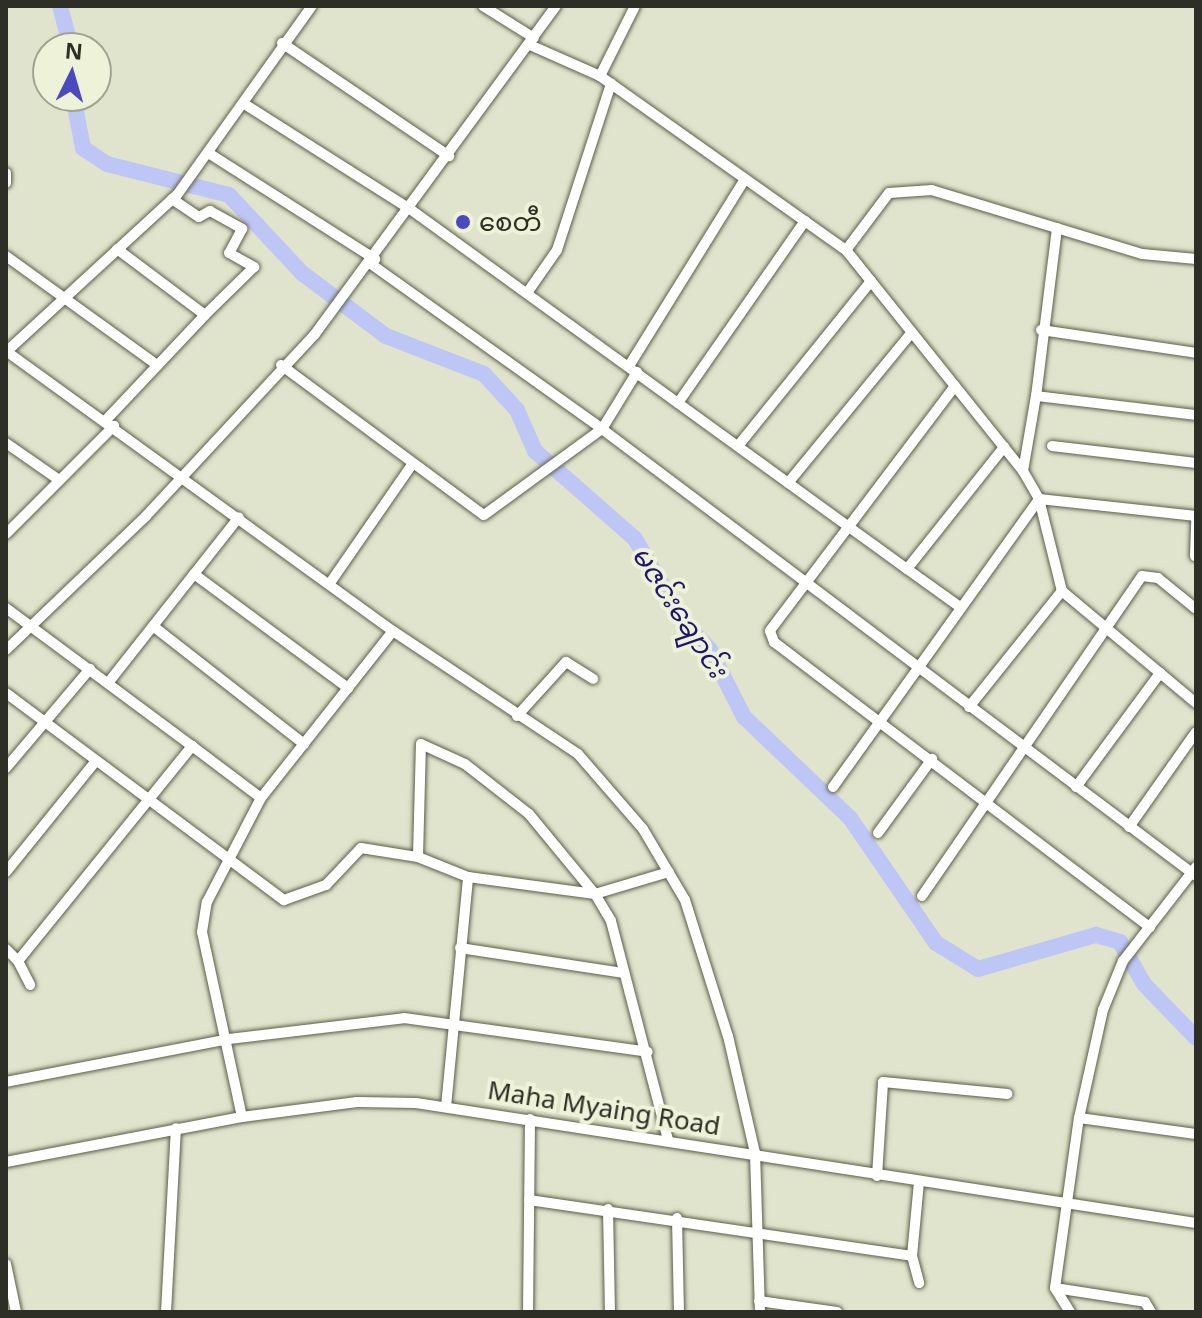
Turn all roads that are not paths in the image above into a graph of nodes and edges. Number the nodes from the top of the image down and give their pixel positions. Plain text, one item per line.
1 (312, 6) edge
2 (483, 6) edge
3 (556, 6) edge
4 (635, 6) edge
5 (282, 42) junction
6 (532, 42) junction
7 (600, 76) junction
8 (611, 84) junction
9 (246, 105) junction
10 (210, 154) junction
11 (449, 156) junction
12 (6, 173) edge
13 (745, 179) junction
14 (6, 183) edge
15 (174, 197) junction
16 (410, 209) junction
17 (805, 221) junction
18 (1057, 228) junction
19 (117, 249) junction
20 (846, 250) junction
21 (6, 256) edge
22 (1196, 259) edge
23 (373, 262) junction
24 (871, 281) junction
25 (527, 293) junction
26 (61, 295) junction
27 (205, 315) junction
28 (1041, 330) junction
29 (912, 332) junction
30 (6, 351) edge
31 (1196, 353) edge
32 (156, 364) junction
33 (281, 365) junction
34 (633, 369) junction
35 (955, 386) junction
36 (1036, 396) junction
37 (678, 403) junction
38 (1196, 415) edge
39 (110, 423) junction
40 (602, 429) junction
41 (6, 443) edge
42 (738, 446) junction
43 (1052, 446) dead end
44 (1004, 447) junction
45 (1196, 463) edge
46 (411, 466) junction
47 (1023, 471) junction
48 (176, 476) junction
49 (59, 480) junction
50 (788, 483) junction
51 (1039, 499) junction
52 (239, 517) junction
53 (1196, 518) edge
54 (848, 526) junction
55 (6, 534) edge
56 (1195, 556) edge
57 (907, 569) junction
58 (194, 574) junction
59 (330, 583) junction
60 (808, 587) junction
61 (1062, 591) junction
62 (960, 607) junction
63 (6, 608) edge
64 (1196, 609) edge
65 (153, 626) junction
66 (28, 629) junction
67 (1106, 629) junction
68 (393, 631) junction
69 (6, 650) edge
70 (914, 667) junction
71 (90, 669) junction
72 (1160, 673) junction
73 (593, 679) dead end
74 (108, 683) junction
75 (348, 688) junction
76 (6, 693) edge
77 (1196, 703) edge
78 (969, 707) junction
79 (517, 716) junction
80 (879, 720) junction
81 (44, 723) junction
82 (1196, 732) edge
83 (304, 744) junction
84 (192, 746) junction
85 (1022, 747) junction
86 (932, 759) junction
87 (95, 762) junction
88 (6, 768) edge
89 (833, 787) dead end
90 (1076, 787) junction
91 (261, 798) junction
92 (985, 799) junction
93 (147, 801) junction
94 (1129, 827) junction
95 (878, 833) dead end
96 (418, 857) junction
97 (228, 859) junction
98 (6, 872) edge
99 (669, 872) junction
100 (1195, 872) edge
101 (468, 877) junction
102 (595, 894) junction
103 (922, 896) dead end
104 (1149, 928) junction
105 (460, 948) junction
106 (6, 949) edge
107 (18, 961) junction
108 (624, 973) junction
109 (30, 985) dead end
110 (453, 1022) junction
111 (229, 1039) junction
112 (648, 1052) junction
113 (6, 1082) edge
114 (1007, 1094) dead end
115 (446, 1107) junction
116 (242, 1117) junction
117 (1079, 1118) junction
118 (530, 1119) junction
119 (176, 1128) junction
120 (1196, 1134) edge
121 (668, 1140) junction
122 (755, 1153) junction
123 (6, 1162) edge
124 (877, 1176) junction
125 (919, 1182) junction
126 (529, 1200) junction
127 (1068, 1204) junction
128 (608, 1209) junction
129 (677, 1218) junction
130 (1196, 1223) edge
131 (758, 1230) junction
132 (912, 1256) junction
133 (6, 1264) edge
134 (919, 1283) dead end
135 (1055, 1288) junction
136 (759, 1306) edge
137 (16, 1312) edge
138 (166, 1312) edge
139 (528, 1312) edge
140 (610, 1312) edge
141 (679, 1312) edge
142 (837, 1312) edge
143 (1070, 1312) edge
144 (1151, 1312) edge

1 - 5 street
2 - 6 street
3 - 6 street
4 - 7 street
5 - 9 street
5 - 11 street
6 - 7 street
6 - 11 street
7 - 8 street
8 - 13 street
8 - 25 street
9 - 10 street
9 - 16 street
10 - 15 street
10 - 23 street
11 - 16 street
12 - 14 street
13 - 17 street
13 - 34 street
15 - 19 street
15 - 27 street
16 - 23 street
16 - 25 street
17 - 20 street
17 - 37 street
18 - 20 street
18 - 22 street
18 - 28 street
19 - 26 street
19 - 27 street
20 - 24 street
21 - 26 street
23 - 33 street
23 - 40 street
24 - 29 street
24 - 42 street
25 - 34 street
26 - 30 street
26 - 32 street
27 - 32 street
28 - 31 street
28 - 36 street
29 - 35 street
29 - 50 street
30 - 39 street
32 - 39 street
33 - 46 street
33 - 48 street
34 - 37 street
34 - 40 street
35 - 44 street
35 - 54 street
36 - 38 street
36 - 47 street
37 - 42 street
39 - 48 street
39 - 49 street
40 - 46 street
40 - 60 street
41 - 49 street
42 - 50 street
43 - 45 street
44 - 47 street
44 - 57 street
46 - 59 street
47 - 51 street
48 - 52 street
48 - 66 street
49 - 55 street
50 - 54 street
51 - 53 street
51 - 61 street
51 - 62 street
52 - 58 street
52 - 59 street
53 - 56 street
54 - 57 street
54 - 60 street
57 - 62 street
58 - 65 street
58 - 75 street
59 - 68 street
60 - 70 street
60 - 80 street
61 - 67 street
61 - 78 street
62 - 70 street
63 - 66 street
64 - 67 street
65 - 74 street
65 - 83 street
66 - 69 street
66 - 71 street
67 - 72 street
67 - 85 street
68 - 75 street
68 - 79 street
70 - 78 street
70 - 80 street
71 - 74 street
71 - 81 street
72 - 77 street
72 - 90 street
73 - 79 street
74 - 84 street
75 - 83 street
76 - 81 street
78 - 85 street
79 - 99 street
80 - 86 street
80 - 89 street
81 - 87 street
81 - 88 street
82 - 94 street
83 - 91 street
84 - 91 street
84 - 93 street
85 - 90 street
85 - 92 street
86 - 92 street
86 - 95 street
87 - 93 street
87 - 98 street
90 - 94 street
91 - 97 street
92 - 103 street
92 - 104 street
93 - 97 street
93 - 107 street
94 - 100 street
96 - 97 street
96 - 101 street
96 - 102 street
97 - 111 street
99 - 102 street
99 - 122 street
100 - 104 street
101 - 102 street
101 - 105 street
102 - 108 street
104 - 117 street
105 - 108 street
105 - 110 street
106 - 107 street
107 - 109 street
108 - 112 street
110 - 111 street
110 - 112 street
110 - 115 street
111 - 113 street
111 - 116 street
112 - 121 street
114 - 124 street
115 - 116 street, Maha Myaing Road
115 - 118 street, Maha Myaing Road
116 - 119 street, Maha Myaing Road
117 - 120 street
117 - 127 street
118 - 121 street, Maha Myaing Road
118 - 126 street
119 - 123 street, Maha Myaing Road
119 - 138 street
121 - 122 street, Maha Myaing Road
122 - 124 street, Maha Myaing Road
122 - 131 street
124 - 125 street, Maha Myaing Road
125 - 127 street, Maha Myaing Road
125 - 132 street
126 - 128 street
126 - 139 street
127 - 130 street, Maha Myaing Road
127 - 135 street
128 - 129 street
128 - 140 street
129 - 131 street
129 - 141 street
131 - 132 street
131 - 136 street
132 - 134 street
133 - 137 street
135 - 143 street
135 - 144 street
136 - 142 street

